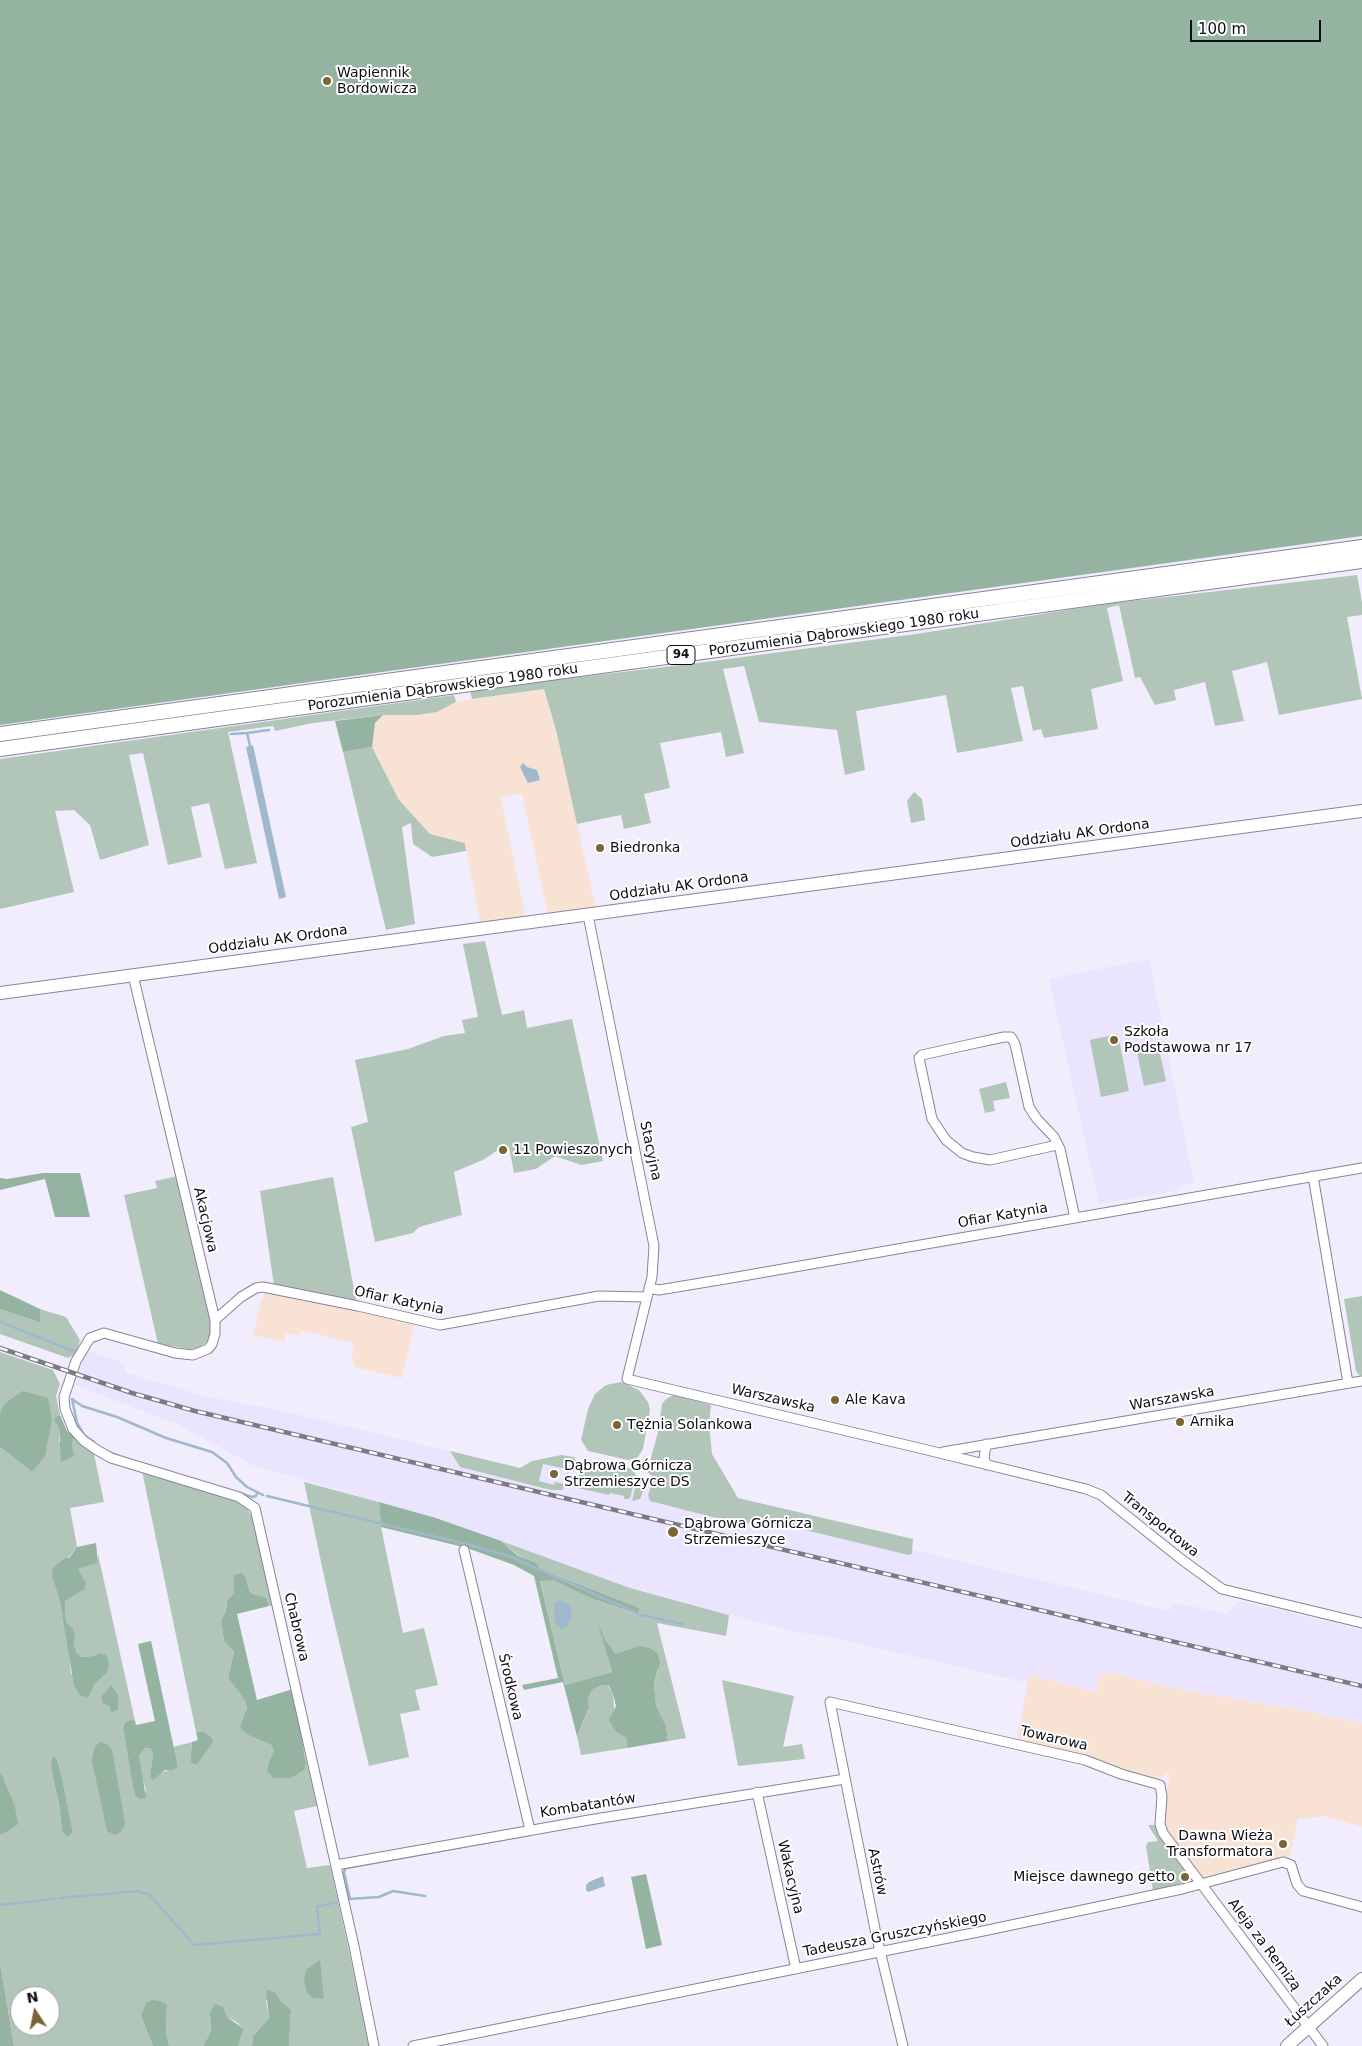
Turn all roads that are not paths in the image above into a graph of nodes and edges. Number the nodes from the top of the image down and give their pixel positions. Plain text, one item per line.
1 (1362, 547) edge
2 (1362, 561) edge
3 (0, 734) edge
4 (0, 749) edge
5 (1362, 811) edge
6 (588, 915) junction
7 (133, 975) junction
8 (0, 993) edge
9 (1058, 1145) junction
10 (1362, 1168) edge
11 (1313, 1176) junction
12 (1075, 1218) junction
13 (648, 1293) junction
14 (215, 1320) junction
15 (90, 1338) joint
16 (1362, 1381) edge
17 (642, 1383) joint
18 (1348, 1383) junction
19 (986, 1444) junction
20 (938, 1452) junction
21 (988, 1465) junction
22 (464, 1550) dead end
23 (1362, 1623) edge
24 (830, 1702) joint
25 (845, 1779) junction
26 (757, 1792) junction
27 (530, 1830) junction
28 (336, 1865) junction
29 (1201, 1884) junction
30 (1362, 1907) edge
31 (881, 1952) junction
32 (796, 1969) junction
33 (1362, 1979) edge
34 (1308, 2027) junction
35 (374, 2046) edge
36 (412, 2046) edge
37 (902, 2046) edge
38 (1286, 2046) edge
39 (1323, 2046) edge

1 - 3 main road, Porozumienia Dąbrowskiego 1980 roku / 94
2 - 4 main road, Porozumienia Dąbrowskiego 1980 roku / 94
5 - 6 street, Oddziału AK Ordona
6 - 7 street, Oddziału AK Ordona
6 - 13 street, Stacyjna
7 - 8 street, Oddziału AK Ordona
7 - 14 street, Akacjowa
9 - 9 street
9 - 12 street
10 - 11 street, Ofiar Katynia
11 - 12 street, Ofiar Katynia
11 - 18 street
12 - 13 street, Ofiar Katynia
13 - 14 street, Ofiar Katynia
13 - 17 street, Stacyjna
14 - 15 street, Akacjowa
15 - 28 street, Chabrowa
16 - 18 street, Warszawska
17 - 20 street, Warszawska
18 - 19 street, Warszawska
19 - 20 street, Warszawska
19 - 21 street
20 - 21 street, Transportowa
21 - 23 street, Transportowa
22 - 27 street, Środkowa
24 - 25 street, Astrów
24 - 29 street, Towarowa
25 - 26 street, Kombatantów
25 - 31 street, Astrów
26 - 27 street, Kombatantów
26 - 32 street, Wakacyjna
27 - 28 street, Kombatantów
28 - 35 street, Chabrowa
29 - 30 street, Tadeusza Gruszczyńskiego
29 - 31 street, Tadeusza Gruszczyńskiego
29 - 34 street, Aleja za Remizą
31 - 32 street, Tadeusza Gruszczyńskiego
31 - 37 street, Astrów
32 - 36 street, Tadeusza Gruszczyńskiego
33 - 34 street, Łuszczaka
34 - 38 street, Łuszczaka
34 - 39 street, Aleja za Remizą

